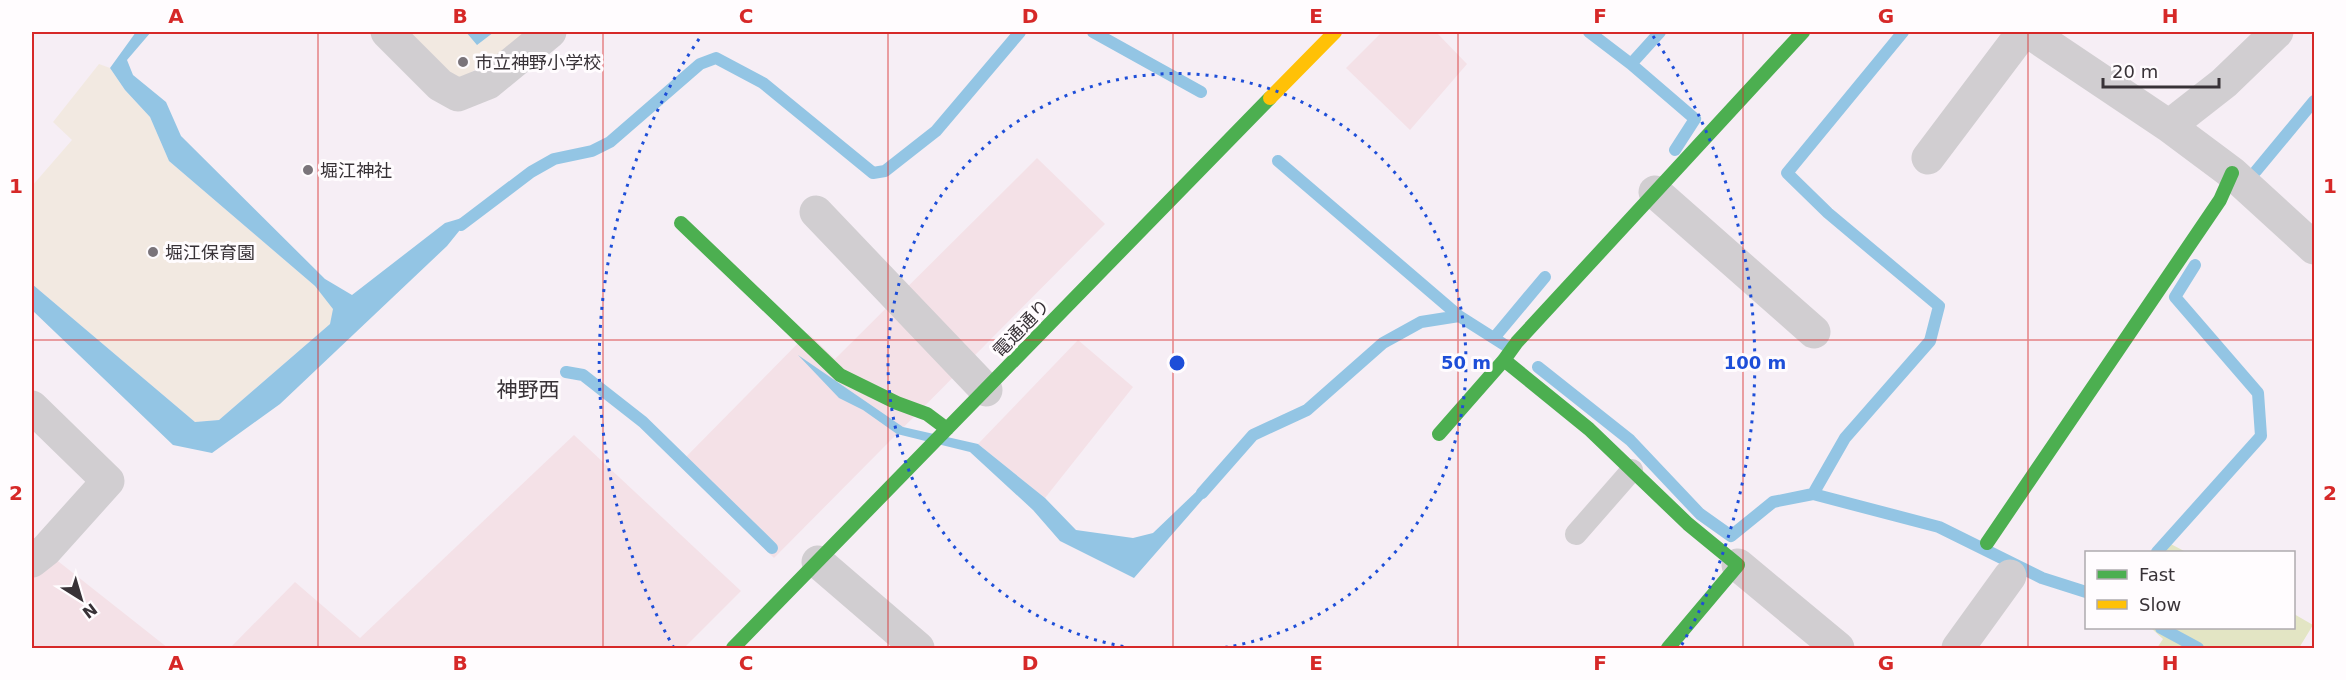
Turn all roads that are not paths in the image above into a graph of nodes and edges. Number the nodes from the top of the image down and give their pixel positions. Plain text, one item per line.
1 (387, 32) edge
2 (550, 32) edge
3 (1803, 32) edge
4 (2023, 32) edge
5 (2029, 32) edge
6 (2277, 32) edge
7 (1330, 33) edge
8 (2169, 126) junction
9 (1928, 158) dead end
10 (2232, 173) junction
11 (1655, 192) junction
12 (816, 212) dead end
13 (681, 223) dead end
14 (2314, 248) edge
15 (1814, 332) dead end
16 (1504, 360) junction
17 (986, 390) junction
18 (32, 407) edge
19 (947, 429) junction
20 (1439, 434) dead end
21 (1632, 470) junction
22 (1576, 534) dead end
23 (1987, 543) dead end
24 (32, 561) edge
25 (818, 562) junction
26 (1738, 565) junction
27 (2010, 576) dead end
28 (733, 648) edge
29 (918, 648) edge
30 (1668, 648) edge
31 (1838, 648) edge
32 (1958, 648) edge

1 - 2 street
3 - 11 street
4 - 9 street
5 - 8 street
6 - 8 street
7 - 17 street, 電通通り
8 - 10 street
10 - 14 street
10 - 23 street
11 - 15 street
11 - 16 street
12 - 17 street
13 - 19 street
16 - 20 street
16 - 21 street
17 - 19 street, 電通通り
18 - 24 street
19 - 25 street, 電通通り
21 - 22 lane
21 - 26 street
25 - 28 street, 電通通り
25 - 29 street
26 - 30 street
26 - 31 street
27 - 32 street

